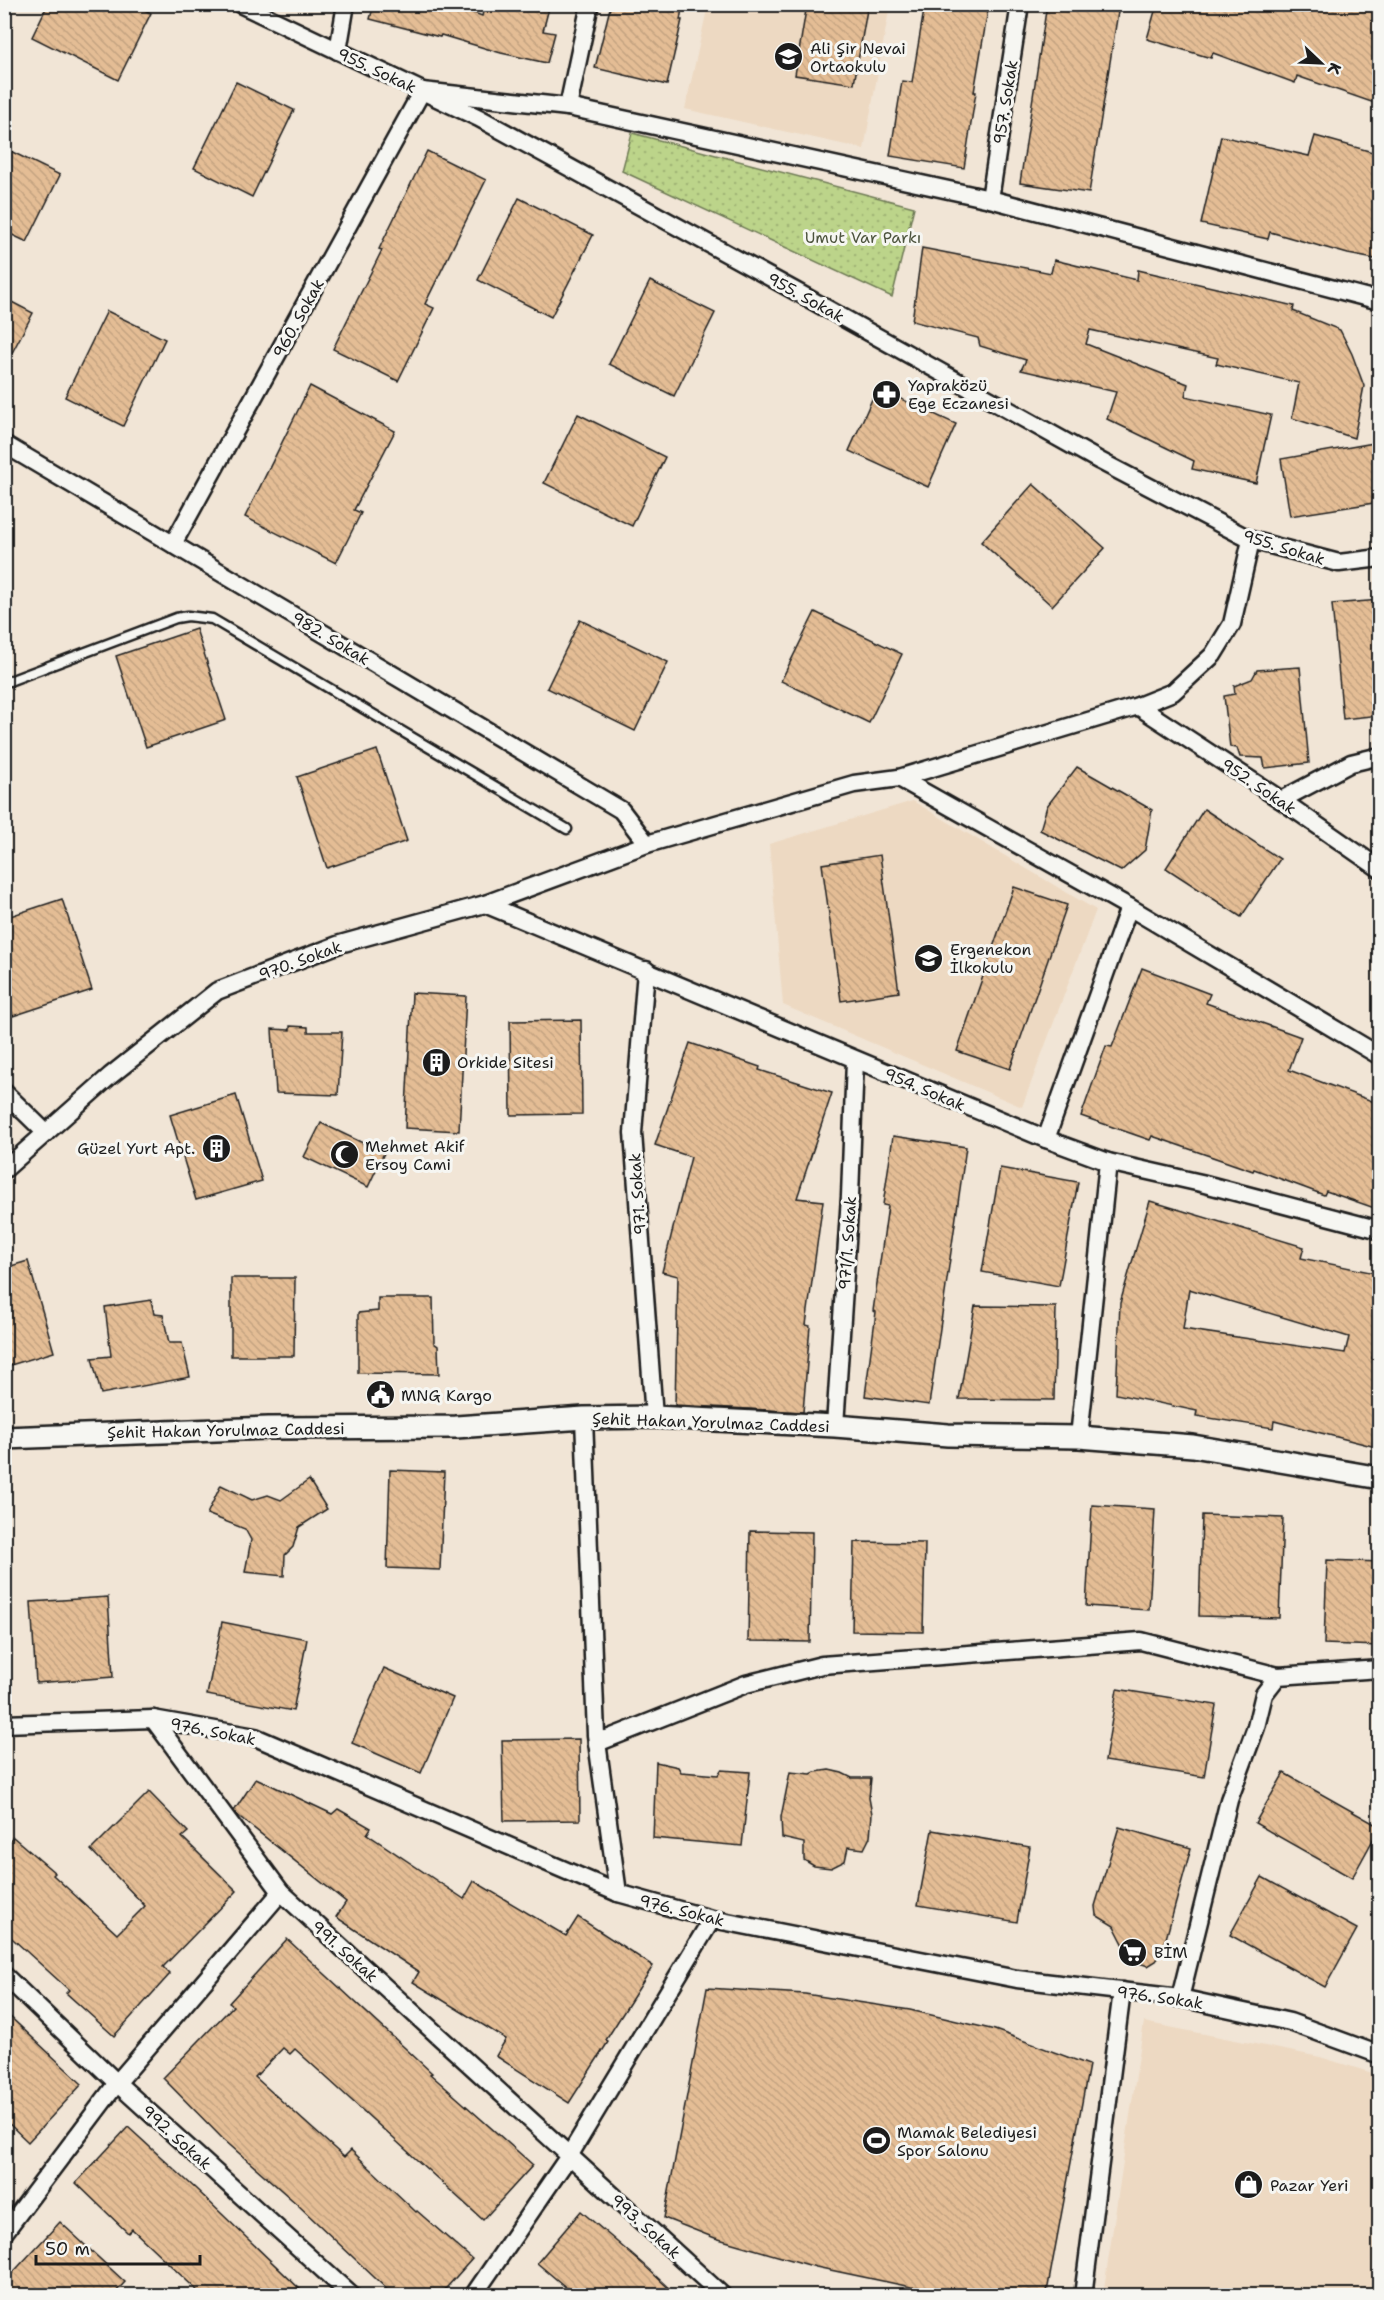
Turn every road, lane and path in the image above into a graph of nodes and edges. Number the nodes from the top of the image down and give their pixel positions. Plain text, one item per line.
1 (240, 4) edge
2 (346, 4) edge
3 (590, 4) edge
4 (1020, 4) edge
5 (338, 51) junction
6 (422, 91) junction
7 (568, 107) junction
8 (990, 199) junction
9 (1380, 301) edge
10 (4, 444) edge
11 (1251, 540) junction
12 (173, 544) junction
13 (1380, 558) edge
14 (4, 683) edge
15 (1137, 706) junction
16 (1380, 756) edge
17 (899, 778) junction
18 (1281, 800) junction
19 (567, 829) dead end
20 (647, 844) junction
21 (1380, 869) edge
22 (485, 904) junction
23 (1129, 907) junction
24 (646, 970) junction
25 (1380, 1056) edge
26 (855, 1060) junction
27 (4, 1092) edge
28 (46, 1133) junction
29 (1046, 1139) junction
30 (1107, 1162) junction
31 (4, 1170) edge
32 (1380, 1230) edge
33 (654, 1417) junction
34 (584, 1418) junction
35 (835, 1426) junction
36 (1079, 1437) junction
37 (4, 1438) edge
38 (1380, 1478) edge
39 (1380, 1669) edge
40 (1278, 1677) junction
41 (153, 1719) junction
42 (4, 1725) edge
43 (597, 1743) junction
44 (281, 1892) junction
45 (618, 1893) junction
46 (712, 1918) junction
47 (4, 1975) edge
48 (1122, 1991) junction
49 (1180, 1998) junction
50 (1380, 2055) edge
51 (117, 2083) junction
52 (569, 2156) junction
53 (4, 2234) edge
54 (352, 2295) edge
55 (473, 2295) edge
56 (723, 2295) edge
57 (1083, 2295) edge

1 - 5 street, 955. Sokak
2 - 5 street
3 - 7 street
4 - 8 street, 957. Sokak
5 - 6 street, 955. Sokak
6 - 7 street
6 - 11 street, 955. Sokak
6 - 12 street, 960. Sokak
7 - 8 street
8 - 9 street
10 - 12 street, 982. Sokak
11 - 13 street, 955. Sokak
11 - 15 street, 970. Sokak
12 - 20 street, 982. Sokak
14 - 19 lane
15 - 17 street, 970. Sokak
15 - 18 street, 952. Sokak
16 - 18 street
17 - 20 street, 970. Sokak
17 - 23 street
18 - 21 street, 952. Sokak
20 - 22 street, 970. Sokak
22 - 24 street, 954. Sokak
22 - 28 street, 970. Sokak
23 - 25 street
23 - 29 street
24 - 26 street, 954. Sokak
24 - 33 street, 971. Sokak
26 - 29 street, 954. Sokak
26 - 35 street, 971/1. Sokak
27 - 28 street
28 - 31 street, 970. Sokak
29 - 30 street, 954. Sokak
30 - 32 street, 954. Sokak
30 - 36 street
33 - 34 street, Şehit Hakan Yorulmaz Caddesi
33 - 35 street, Şehit Hakan Yorulmaz Caddesi
34 - 37 street, Şehit Hakan Yorulmaz Caddesi
34 - 43 street
35 - 36 street, Şehit Hakan Yorulmaz Caddesi
36 - 38 street, Şehit Hakan Yorulmaz Caddesi
39 - 40 street
40 - 43 street
40 - 49 street
41 - 42 street, 976. Sokak
41 - 44 street, 991. Sokak
41 - 45 street, 976. Sokak
43 - 45 street
44 - 51 street
44 - 52 street, 991. Sokak
45 - 46 street, 976. Sokak
46 - 48 street, 976. Sokak
46 - 52 street
47 - 51 street, 992. Sokak
48 - 49 street, 976. Sokak
48 - 57 street
49 - 50 street, 976. Sokak
51 - 53 street
51 - 54 street, 992. Sokak
52 - 55 street
52 - 56 street, 993. Sokak

